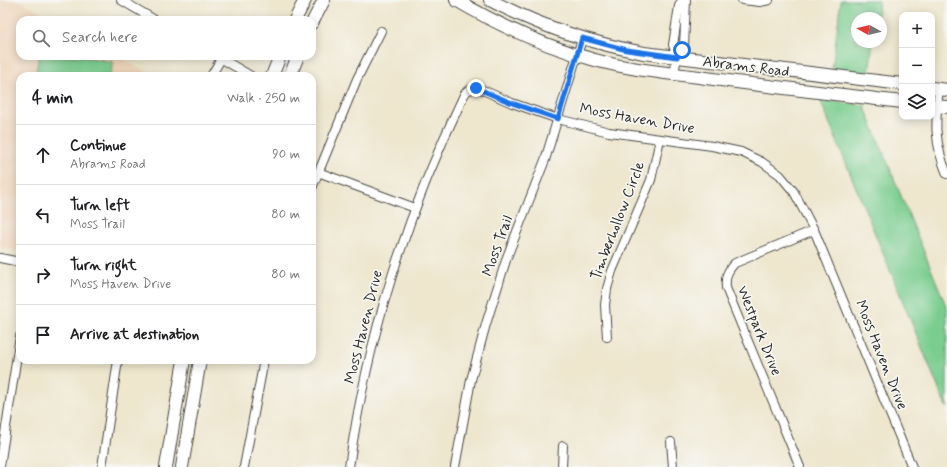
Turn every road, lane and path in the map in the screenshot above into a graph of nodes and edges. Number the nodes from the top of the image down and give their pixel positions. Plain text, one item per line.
1 (121, 0) edge
2 (305, 0) edge
3 (324, 0) edge
4 (456, 0) edge
5 (490, 0) edge
6 (682, 0) edge
7 (686, 0) edge
8 (742, 0) edge
9 (769, 0) edge
10 (148, 16) edge
11 (298, 16) edge
12 (316, 16) edge
13 (381, 31) dead end
14 (582, 38) junction
15 (577, 55) junction
16 (677, 57) junction
17 (218, 60) edge
18 (224, 60) edge
19 (278, 60) edge
20 (296, 60) edge
21 (213, 72) edge
22 (244, 72) edge
23 (274, 72) edge
24 (292, 72) edge
25 (674, 74) junction
26 (899, 84) edge
27 (939, 89) edge
28 (899, 102) edge
29 (939, 106) edge
30 (558, 119) junction
31 (660, 139) junction
32 (318, 172) junction
33 (947, 174) edge
34 (316, 177) edge
35 (415, 208) junction
36 (814, 230) junction
37 (0, 258) edge
38 (16, 261) edge
39 (607, 337) dead end
40 (16, 362) edge
41 (117, 364) edge
42 (183, 364) edge
43 (199, 364) edge
44 (263, 364) edge
45 (671, 442) dead end
46 (563, 446) dead end
47 (0, 466) edge
48 (102, 467) edge
49 (166, 467) edge
50 (182, 467) edge
51 (244, 467) edge
52 (349, 467) edge
53 (455, 467) edge
54 (562, 467) edge
55 (673, 467) edge
56 (800, 467) edge
57 (912, 467) edge

1 - 10 street
2 - 11 main road
3 - 12 main road
4 - 15 main road, Abrams Road
5 - 14 main road, Abrams Road
6 - 16 street
7 - 16 street
8 - 9 street
13 - 32 street
14 - 15 street, Moss Trail
14 - 16 main road, Abrams Road
15 - 25 main road, Abrams Road
15 - 30 street, Moss Trail
16 - 25 street
16 - 26 main road, Abrams Road
17 - 21 street
18 - 22 street
19 - 23 main road
20 - 24 main road
25 - 28 main road, Abrams Road
27 - 29 street
29 - 33 street
30 - 31 street, Moss Haven Drive
30 - 35 street, Moss Haven Drive
30 - 53 street, Moss Trail
31 - 36 street, Moss Haven Drive
31 - 39 street, Timberhollow Circle
32 - 34 street
32 - 35 street
35 - 52 street, Moss Haven Drive
36 - 56 street, Westpark Drive
36 - 57 street, Moss Haven Drive
37 - 38 street
40 - 47 street
41 - 48 street
42 - 49 main road
43 - 50 main road
44 - 51 street
45 - 55 street
46 - 54 street

